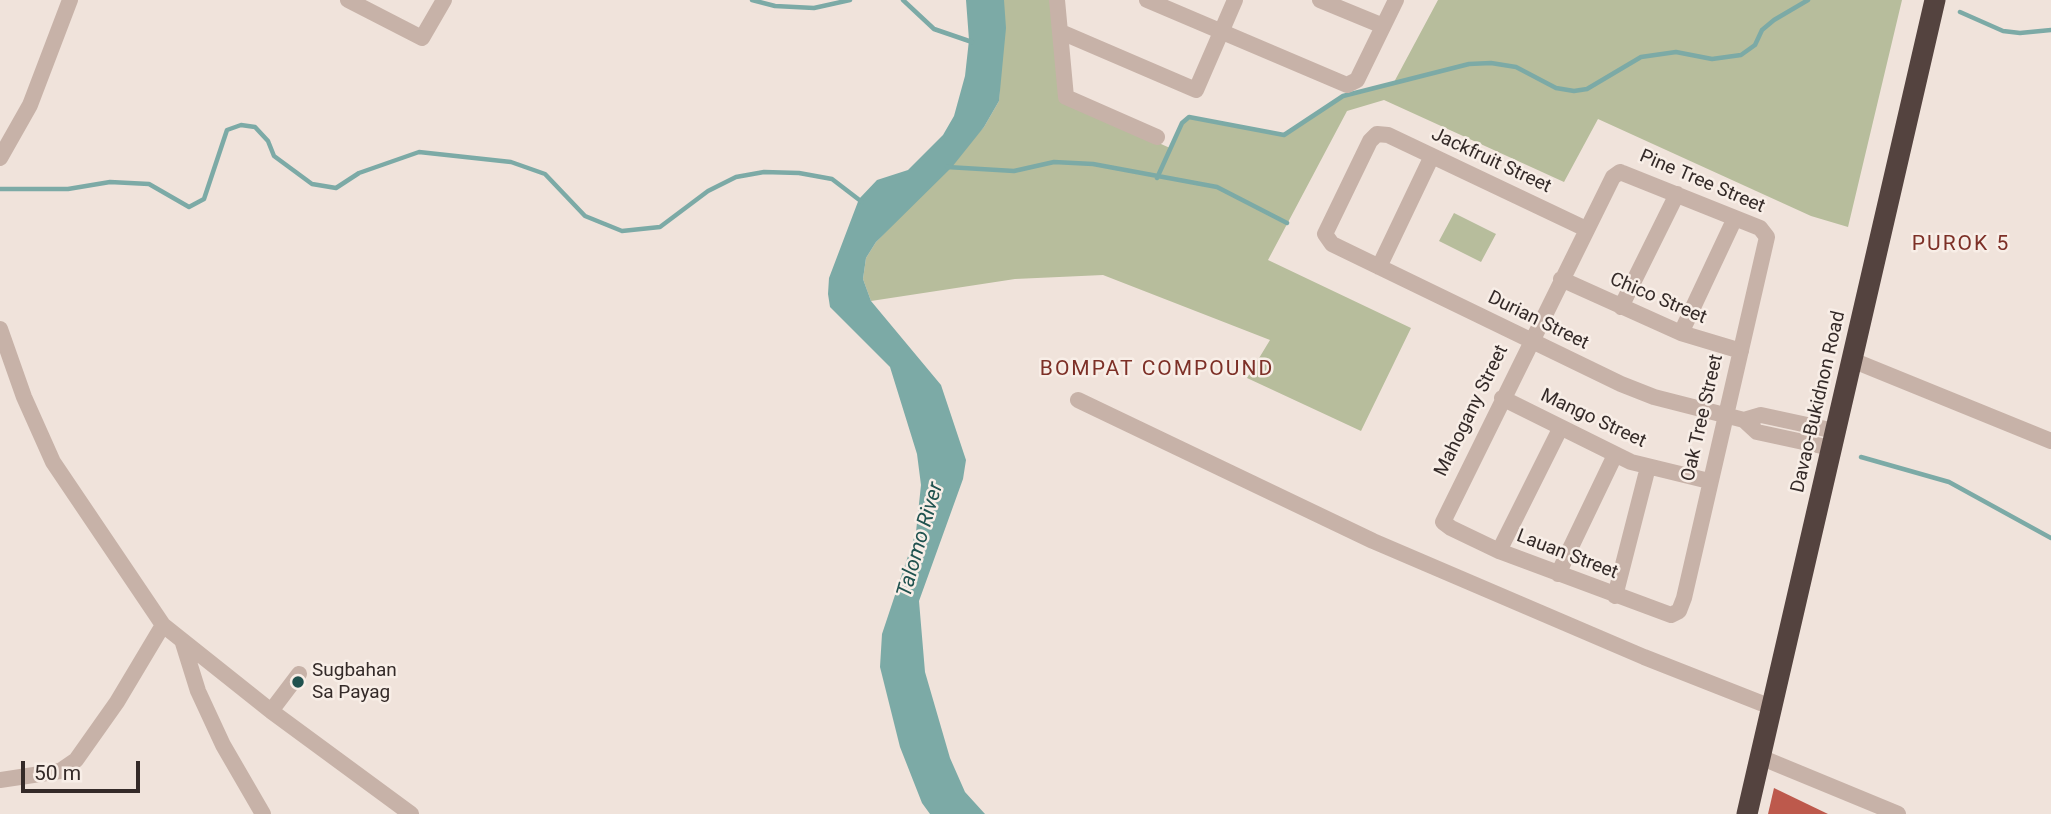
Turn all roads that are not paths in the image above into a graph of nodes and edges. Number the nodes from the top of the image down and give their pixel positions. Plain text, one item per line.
1 (69, 0) edge
2 (348, 0) edge
3 (444, 0) edge
4 (1057, 0) edge
5 (1147, 0) edge
6 (1235, 0) edge
7 (1320, 0) edge
8 (1395, 0) edge
9 (1934, 0) edge
10 (1383, 26) junction
11 (1060, 32) junction
12 (1221, 32) junction
13 (1157, 137) dead end
14 (1432, 156) junction
15 (0, 158) edge
16 (1620, 172) joint
17 (1677, 194) junction
18 (1735, 218) junction
19 (1586, 229) junction
20 (1325, 234) joint
21 (1767, 234) joint
22 (1378, 267) junction
23 (1561, 279) junction
24 (1621, 307) junction
25 (0, 329) edge
26 (1681, 333) junction
27 (1530, 341) junction
28 (1741, 351) junction
29 (1852, 360) junction
30 (1502, 398) junction
31 (1078, 400) dead end
32 (1725, 416) junction
33 (1560, 429) junction
34 (1833, 440) junction
35 (2051, 441) edge
36 (1615, 455) junction
37 (1648, 467) junction
38 (1709, 481) junction
39 (1443, 522) joint
40 (1499, 551) junction
41 (1558, 574) junction
42 (1615, 596) junction
43 (1679, 611) joint
44 (163, 625) junction
45 (183, 643) junction
46 (299, 674) dead end
47 (1772, 707) junction
48 (271, 711) junction
49 (1760, 757) junction
50 (0, 780) edge
51 (263, 814) edge
52 (411, 814) edge
53 (1746, 814) edge
54 (1898, 814) edge

1 - 15 street
2 - 3 street
4 - 11 street
5 - 12 street
6 - 12 street
7 - 10 street
8 - 10 street
9 - 29 highway, Davao-Bukidnon Road
10 - 12 street
11 - 12 street
11 - 13 street
14 - 19 street, Jackfruit Street
14 - 20 street, Jackfruit Street
14 - 22 street
16 - 17 street, Pine Tree Street
16 - 19 street, Mahogany Street
17 - 18 street, Pine Tree Street
17 - 24 street
18 - 21 street, Pine Tree Street
18 - 26 street
19 - 23 street, Mahogany Street
20 - 22 street, Durian Street
21 - 28 street, Oak Tree Street
22 - 27 street, Durian Street
23 - 24 street, Chico Street
23 - 27 street, Mahogany Street
24 - 26 street, Chico Street
25 - 44 street
26 - 28 street, Chico Street
27 - 30 street, Mahogany Street
27 - 32 street, Durian Street
28 - 32 street, Oak Tree Street
29 - 34 highway, Davao-Bukidnon Road
29 - 35 street
30 - 33 street, Mango Street
30 - 39 street, Mahogany Street
31 - 47 street
32 - 34 street, Durian Street
32 - 38 street, Oak Tree Street
33 - 36 street, Mango Street
33 - 40 street
34 - 47 highway, Davao-Bukidnon Road
36 - 37 street, Mango Street
36 - 41 street
37 - 38 street, Mango Street
37 - 42 street
38 - 43 street, Oak Tree Street
39 - 40 street, Lauan Street
40 - 41 street, Lauan Street
41 - 42 street, Lauan Street
42 - 43 street, Lauan Street
44 - 45 street
44 - 50 street
45 - 48 street
45 - 51 street
46 - 48 street
47 - 49 highway, Davao-Bukidnon Road
48 - 52 street
49 - 53 highway, Davao-Bukidnon Road
49 - 54 street

